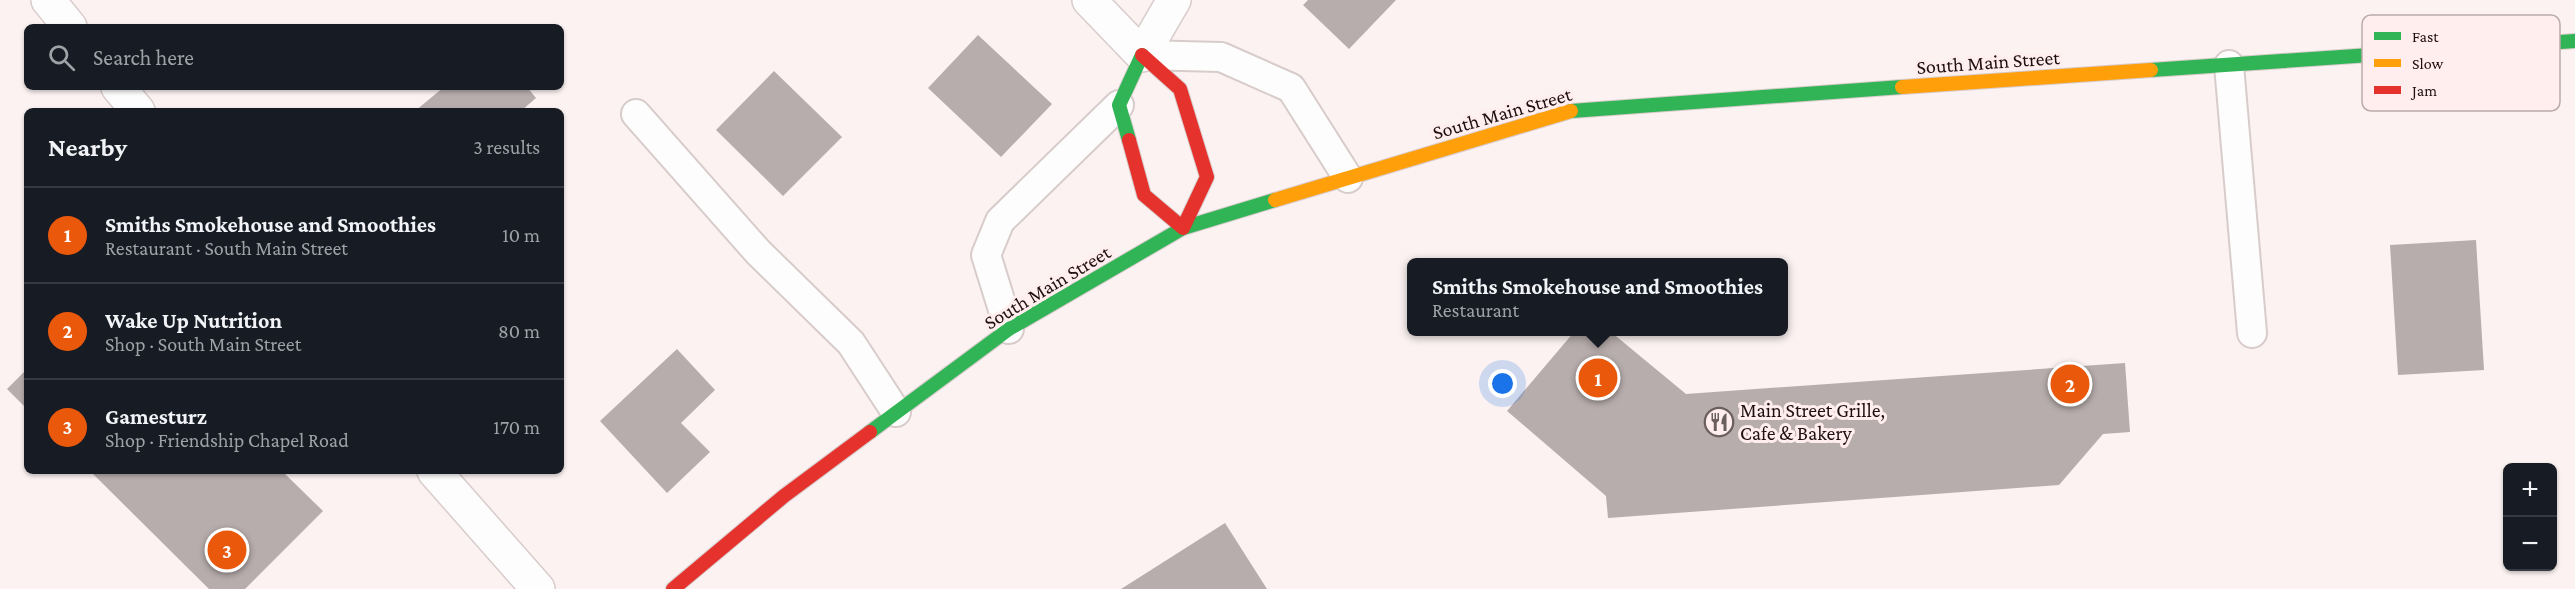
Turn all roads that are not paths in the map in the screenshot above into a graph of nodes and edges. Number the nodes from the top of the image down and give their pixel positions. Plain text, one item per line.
1 (48, 0) edge
2 (1089, 0) edge
3 (1174, 0) edge
4 (68, 24) edge
5 (2575, 41) edge
6 (2560, 42) edge
7 (1142, 55) junction
8 (2362, 56) edge
9 (2229, 65) junction
10 (120, 90) edge
11 (1119, 105) junction
12 (136, 108) edge
13 (636, 114) dead end
14 (1348, 178) junction
15 (1183, 228) junction
16 (1009, 329) junction
17 (2252, 333) dead end
18 (896, 412) junction
19 (437, 474) edge
20 (538, 589) edge
21 (673, 589) edge

1 - 4 street
2 - 7 street
3 - 7 street
5 - 6 main road, South Main Street
7 - 11 main road
7 - 14 lane
7 - 15 main road
8 - 9 main road, South Main Street
9 - 14 main road, South Main Street
9 - 17 lane
10 - 12 street
11 - 15 main road
11 - 16 lane
13 - 18 lane
14 - 15 main road, South Main Street
15 - 16 main road, South Main Street
16 - 18 main road, South Main Street
18 - 21 main road, South Main Street
19 - 20 street

